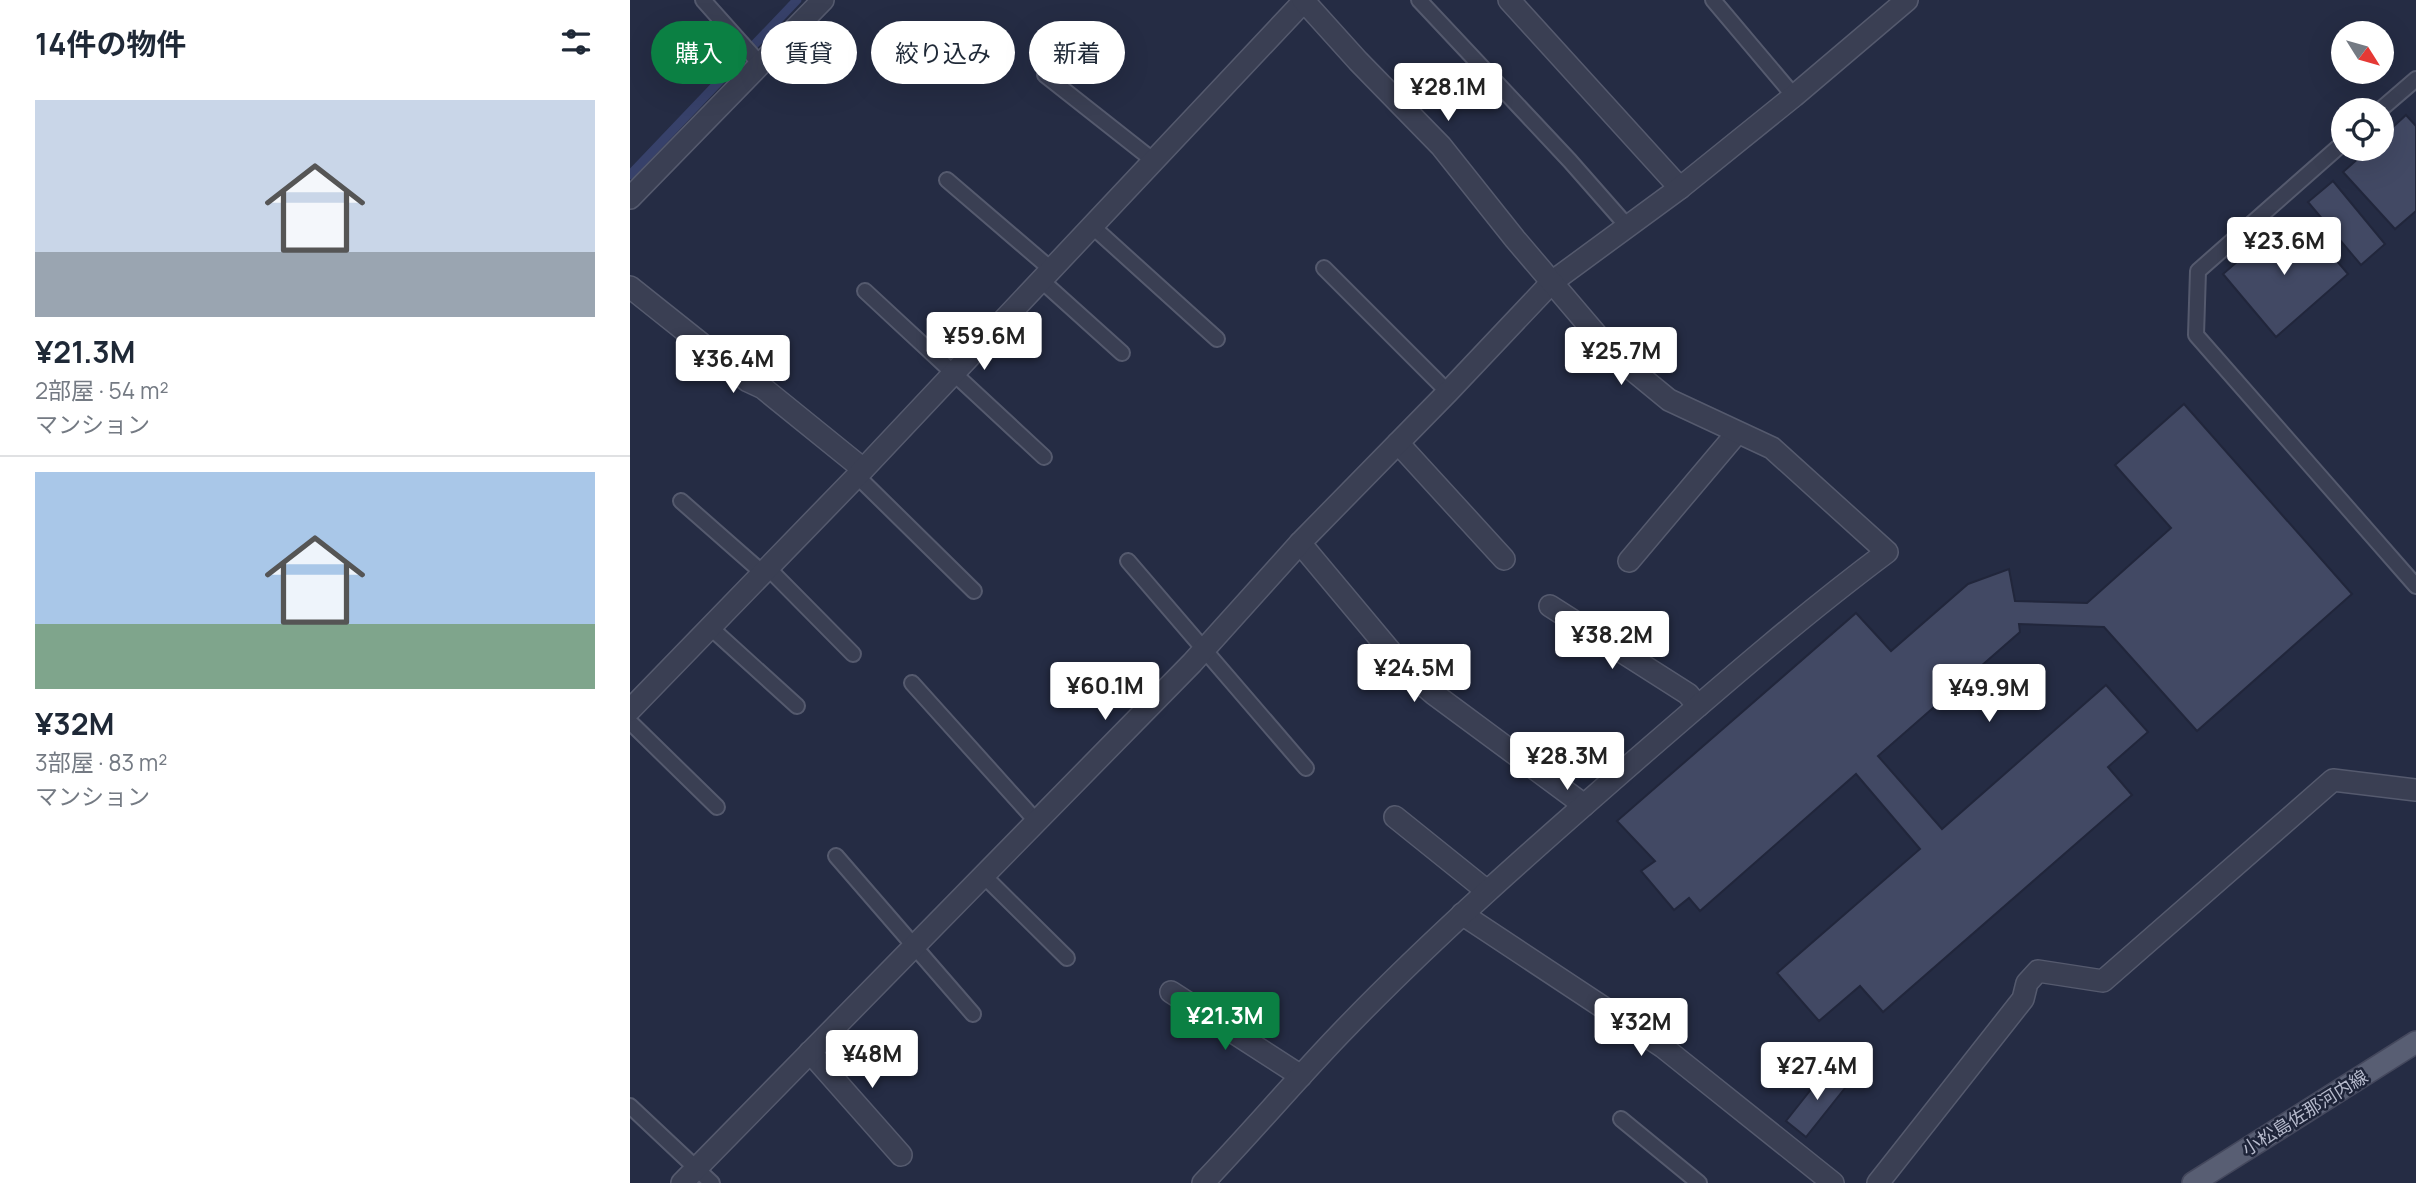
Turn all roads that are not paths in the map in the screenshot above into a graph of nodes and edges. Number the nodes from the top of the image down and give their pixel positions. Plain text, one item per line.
1 (702, 0) edge
2 (823, 0) edge
3 (1419, 0) edge
4 (1509, 0) edge
5 (1713, 0) edge
6 (1907, 0) edge
7 (1303, 1) edge
8 (756, 60) junction
9 (2416, 79) edge
10 (1056, 84) edge
11 (1794, 96) junction
12 (2394, 98) edge
13 (2331, 154) edge
14 (1154, 161) junction
15 (947, 180) dead end
16 (1680, 188) junction
17 (630, 198) edge
18 (1093, 226) junction
19 (1628, 227) junction
20 (1324, 268) dead end
21 (1047, 275) junction
22 (1552, 282) junction
23 (630, 287) edge
24 (864, 291) dead end
25 (1217, 339) dead end
26 (1122, 353) dead end
27 (953, 374) junction
28 (1448, 392) junction
29 (1737, 433) junction
30 (1398, 443) junction
31 (1044, 457) dead end
32 (860, 473) junction
33 (681, 501) dead end
34 (1300, 543) junction
35 (1504, 559) dead end
36 (1128, 561) dead end
37 (1629, 561) dead end
38 (766, 571) junction
39 (2416, 586) edge
40 (974, 591) dead end
41 (1550, 606) dead end
42 (711, 628) junction
43 (1204, 651) junction
44 (853, 654) dead end
45 (912, 682) dead end
46 (797, 706) dead end
47 (1698, 706) junction
48 (630, 710) edge
49 (630, 722) edge
50 (1306, 768) dead end
51 (2416, 790) edge
52 (1584, 805) junction
53 (718, 807) dead end
54 (1395, 817) dead end
55 (1037, 822) junction
56 (836, 856) dead end
57 (984, 876) junction
58 (1487, 891) junction
59 (1462, 914) junction
60 (915, 947) junction
61 (1067, 958) dead end
62 (1171, 992) dead end
63 (973, 1014) dead end
64 (2416, 1042) edge
65 (810, 1052) junction
66 (1301, 1076) junction
67 (630, 1106) edge
68 (1621, 1119) dead end
69 (901, 1155) dead end
70 (688, 1175) edge
71 (712, 1183) edge
72 (1203, 1183) edge
73 (1699, 1183) edge
74 (1833, 1183) edge
75 (1878, 1183) edge
76 (2193, 1183) edge

1 - 8 lane
2 - 8 street
3 - 19 lane
4 - 16 street
5 - 11 lane
6 - 11 street
7 - 14 street
7 - 22 street
8 - 17 street
9 - 12 lane
10 - 14 lane
11 - 16 street
13 - 39 lane
14 - 18 street
15 - 21 lane
16 - 19 street
18 - 21 street
18 - 25 lane
19 - 22 street
20 - 28 lane
21 - 26 lane
21 - 27 street
22 - 28 street
22 - 29 street
23 - 32 street
24 - 27 lane
27 - 31 lane
27 - 32 street
28 - 30 street
29 - 37 street
29 - 47 street
30 - 34 street
30 - 35 street
32 - 38 street
32 - 40 lane
33 - 38 lane
34 - 43 street
34 - 52 street
36 - 43 lane
38 - 42 street
38 - 44 lane
41 - 47 street
42 - 46 lane
42 - 48 street
43 - 50 lane
43 - 55 street
45 - 55 lane
47 - 52 street
49 - 53 lane
51 - 75 street
52 - 58 street
54 - 58 street
55 - 57 street
56 - 60 lane
57 - 60 street
57 - 61 lane
58 - 59 street
59 - 66 street
59 - 74 street
60 - 63 lane
60 - 65 street
62 - 66 street
64 - 76 main road, 小松島佐那河内線
65 - 69 street
65 - 70 street
66 - 72 street
67 - 70 lane
68 - 73 lane
70 - 71 lane

